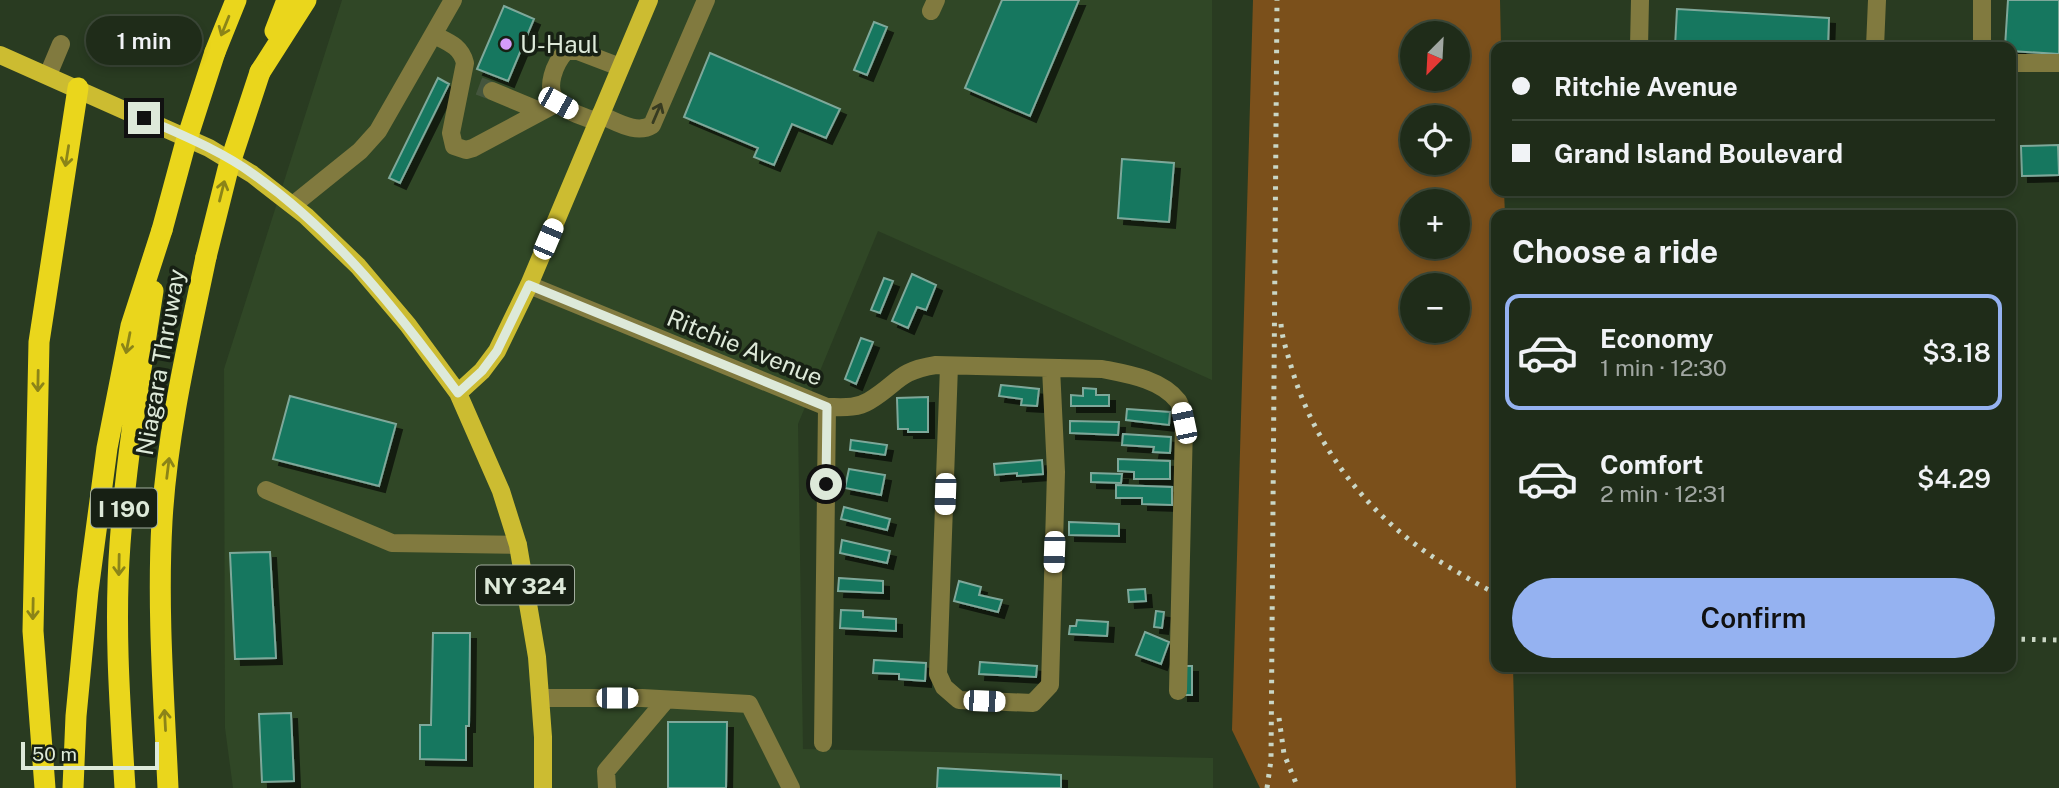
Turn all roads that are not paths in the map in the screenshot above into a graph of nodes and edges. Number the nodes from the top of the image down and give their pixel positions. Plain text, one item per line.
1 (236, 0) edge
2 (287, 0) edge
3 (306, 0) edge
4 (453, 0) edge
5 (649, 0) edge
6 (706, 0) edge
7 (1640, 0) edge
8 (1877, 0) edge
9 (1982, 0) edge
10 (433, 35) junction
11 (1639, 42) edge
12 (1874, 42) edge
13 (1982, 42) edge
14 (61, 44) dead end
15 (0, 55) edge
16 (2016, 62) edge
17 (2059, 63) edge
18 (621, 67) junction
19 (260, 72) junction
20 (48, 75) junction
21 (478, 86) junction
22 (78, 88) junction
23 (558, 103) junction
24 (540, 111) junction
25 (599, 118) junction
26 (293, 205) junction
27 (162, 230) junction
28 (529, 285) junction
29 (949, 366) junction
30 (1051, 368) junction
31 (458, 393) junction
32 (827, 407) junction
33 (266, 489) dead end
34 (517, 545) junction
35 (1178, 691) dead end
36 (541, 698) junction
37 (666, 700) junction
38 (824, 743) dead end
39 (45, 788) edge
40 (73, 788) edge
41 (125, 788) edge
42 (168, 788) edge
43 (543, 788) edge
44 (607, 788) edge
45 (791, 788) edge

1 -> 27 highway, Niagara Thruway / I 190, bridge
2 - 19 highway, Niagara Thruway / I 190
3 - 19 highway
4 - 10 street
5 - 18 main road
25 -> 6 street
7 - 11 street
8 - 12 street
9 - 13 street
10 - 21 street
10 - 26 street
14 - 20 street
15 - 20 main road, NY 324
16 - 17 street
18 - 23 street
18 - 25 main road
42 -> 19 highway, Niagara Thruway / I 190, bridge
20 - 22 main road, NY 324
21 - 24 street
21 - 24 street
22 - 26 main road, NY 324
22 -> 39 highway
23 - 24 street
23 - 25 street
25 - 28 main road
26 - 31 main road, NY 324
27 -> 40 highway
27 -> 41 highway, Niagara Thruway / I 190
28 - 31 main road
28 - 32 street, Ritchie Avenue
29 - 30 street
29 - 30 street
29 - 32 street
30 - 35 street
31 - 34 main road, NY 324
32 - 38 street, Ritchie Avenue
33 - 34 street
34 - 36 main road, NY 324
36 - 37 street
36 - 43 main road, NY 324
37 - 44 street
37 - 45 street

